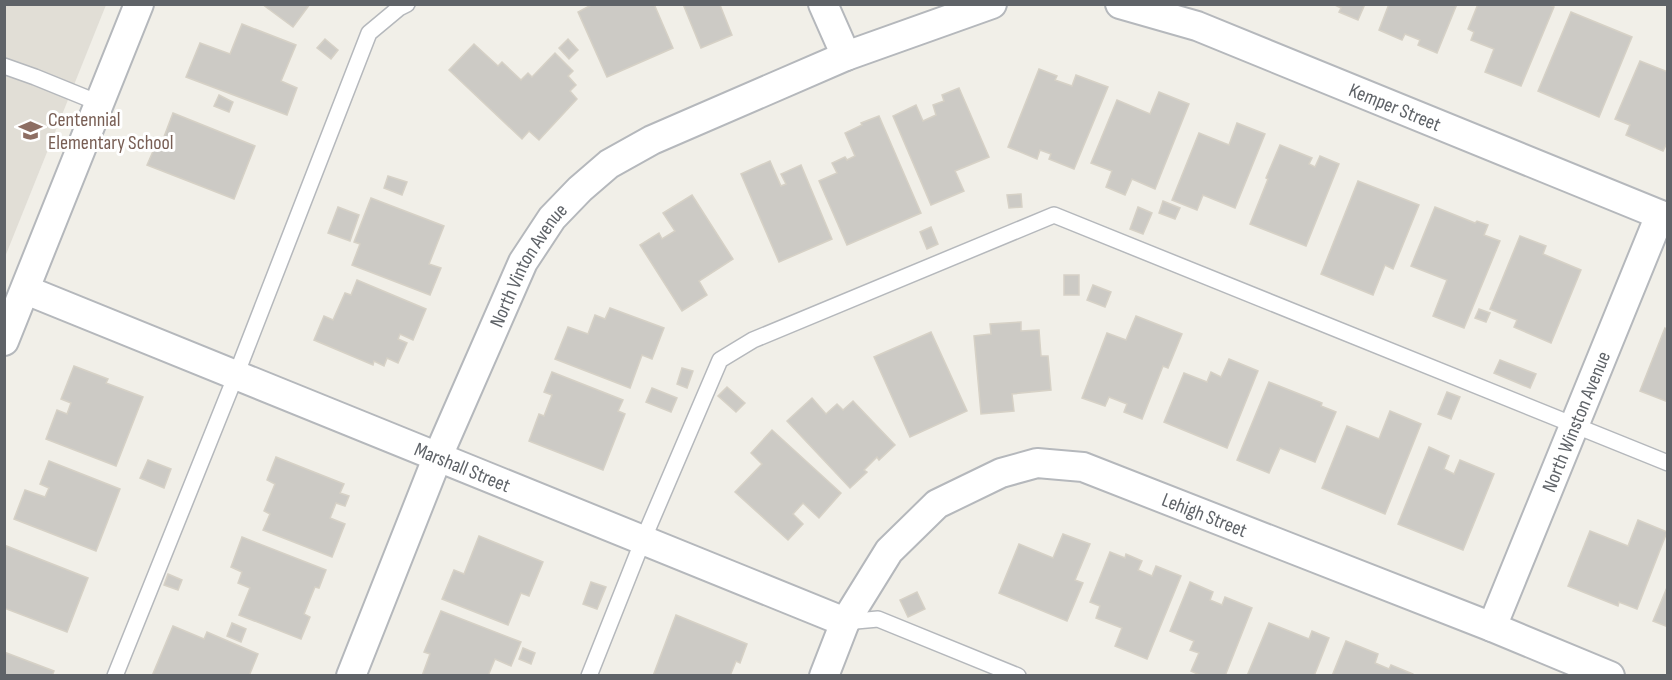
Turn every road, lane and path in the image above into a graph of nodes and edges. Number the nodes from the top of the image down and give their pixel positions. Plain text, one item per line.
1 (139, 4) edge
2 (407, 4) edge
3 (823, 4) edge
4 (992, 4) edge
5 (1120, 4) edge
6 (846, 56) junction
7 (4, 66) edge
8 (99, 103) junction
9 (1664, 216) edge
10 (26, 290) junction
11 (4, 341) edge
12 (236, 375) junction
13 (1575, 425) junction
14 (438, 456) junction
15 (1668, 463) edge
16 (643, 540) junction
17 (845, 622) junction
18 (1492, 627) junction
19 (115, 675) edge
20 (351, 675) edge
21 (588, 675) edge
22 (824, 675) edge
23 (1018, 675) edge
24 (1610, 675) edge

1 - 8 street
2 - 12 lane
3 - 6 street
4 - 6 street
5 - 9 street, Kemper Street
6 - 14 street, North Vinton Avenue
7 - 8 lane
8 - 10 street
9 - 13 street, North Winston Avenue
10 - 11 street
10 - 12 street, Marshall Street
12 - 14 street, Marshall Street
12 - 19 lane
13 - 15 lane
13 - 16 lane
13 - 18 street, North Winston Avenue
14 - 16 street, Marshall Street
14 - 20 street, North Vinton Avenue
16 - 17 street, Marshall Street
16 - 21 lane
17 - 18 street, Lehigh Street
17 - 22 street
17 - 23 lane
18 - 24 street, Lehigh Street

